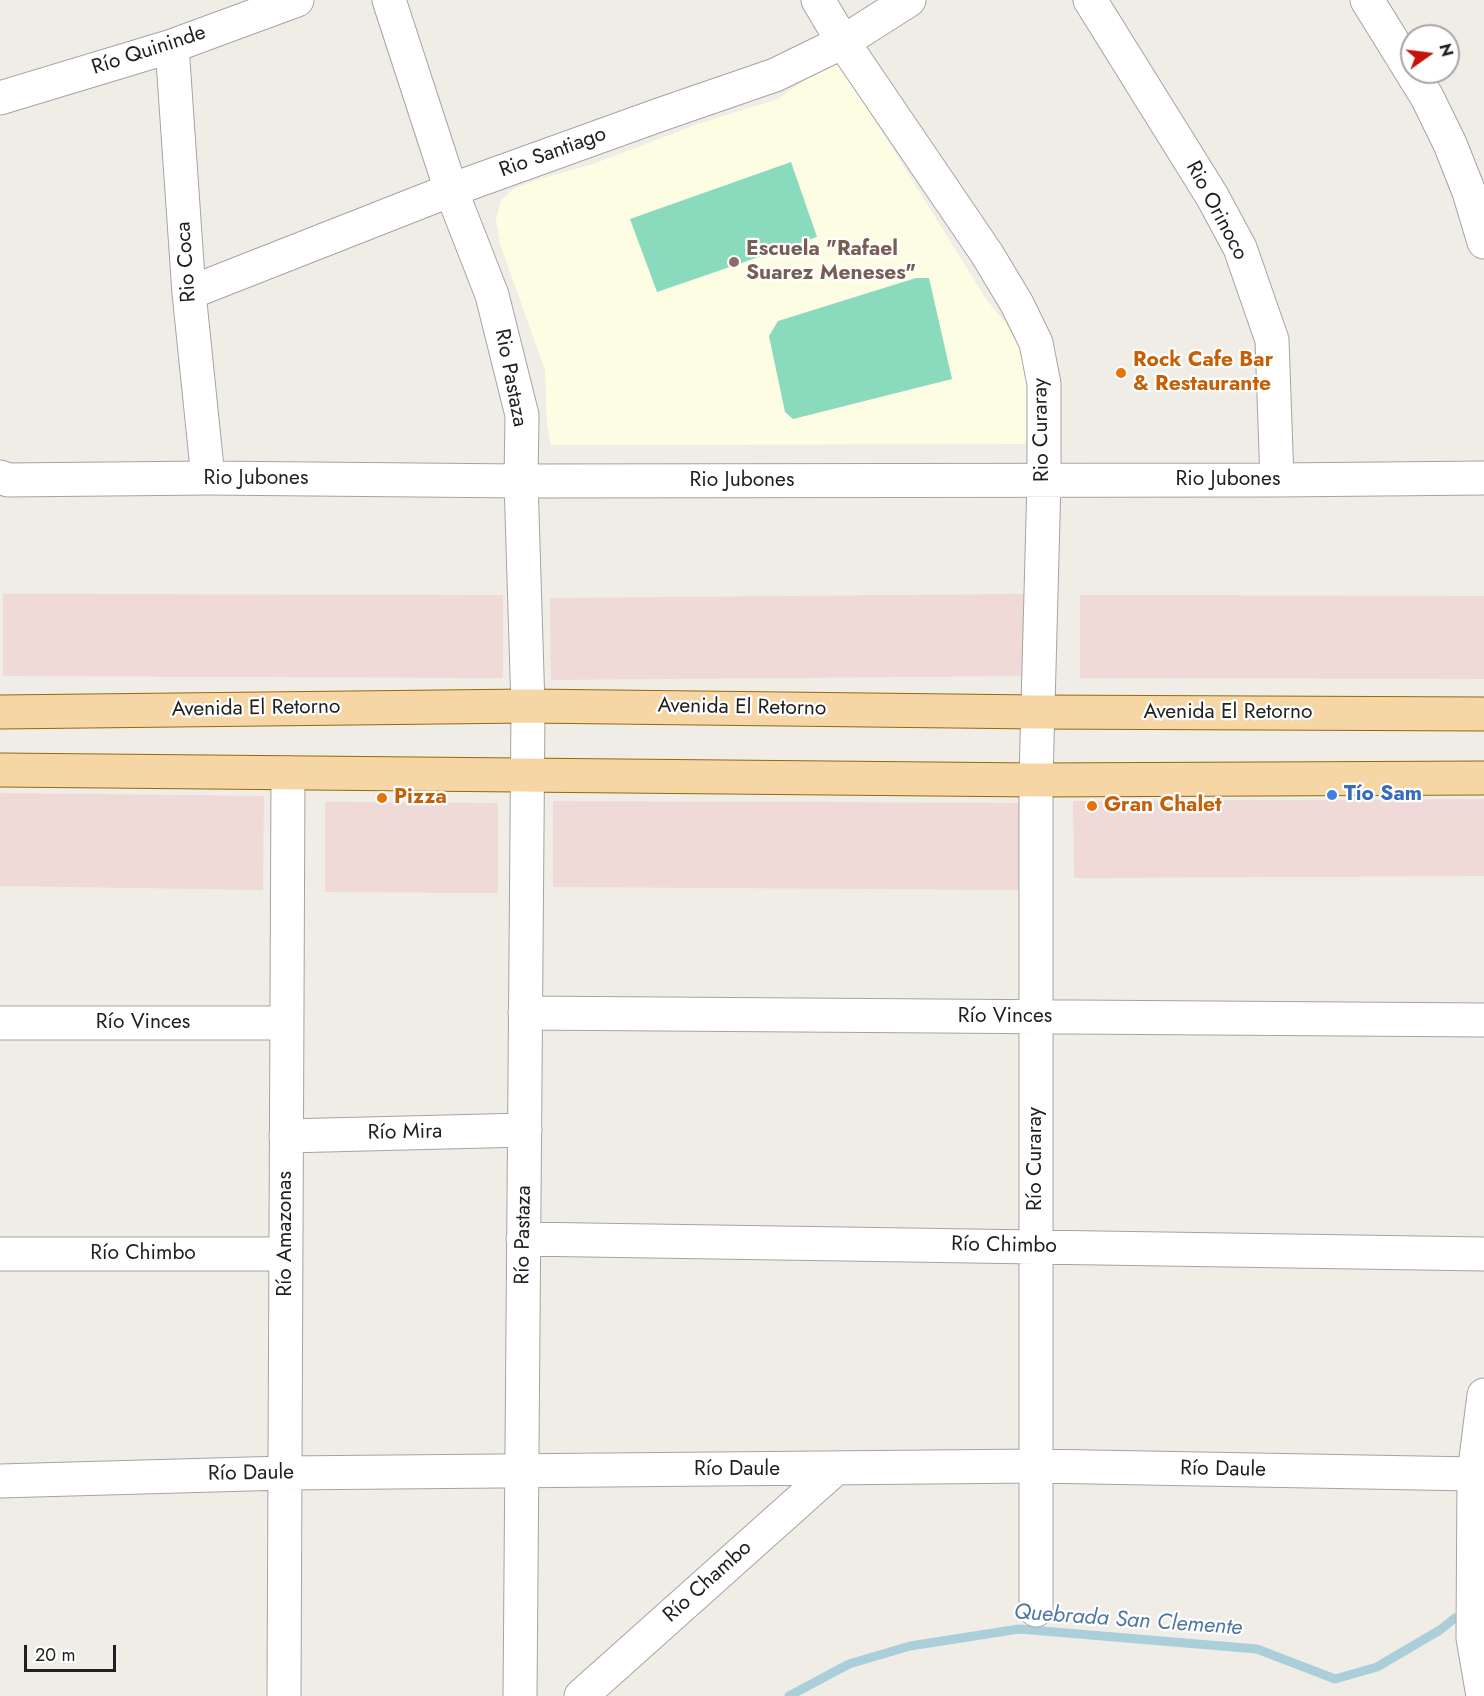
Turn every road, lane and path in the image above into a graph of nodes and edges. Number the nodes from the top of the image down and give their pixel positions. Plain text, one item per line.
1 (297, 0) edge
2 (389, 0) edge
3 (818, 0) edge
4 (909, 0) edge
5 (1090, 0) edge
6 (1367, 0) edge
7 (843, 42) junction
8 (171, 46) junction
9 (0, 98) edge
10 (451, 190) junction
11 (1484, 242) edge
12 (189, 293) junction
13 (0, 477) edge
14 (208, 478) junction
15 (1484, 478) edge
16 (1277, 480) junction
17 (521, 481) junction
18 (1044, 481) junction
19 (528, 706) junction
20 (0, 712) edge
21 (1037, 712) junction
22 (1484, 714) edge
23 (0, 770) edge
24 (288, 772) junction
25 (528, 774) junction
26 (1484, 778) edge
27 (1036, 780) junction
28 (525, 1014) junction
29 (1036, 1017) junction
30 (1484, 1020) edge
31 (0, 1023) edge
32 (286, 1023) junction
33 (525, 1130) junction
34 (286, 1136) junction
35 (524, 1239) junction
36 (1036, 1247) junction
37 (0, 1254) edge
38 (286, 1254) junction
39 (1484, 1254) edge
40 (1484, 1395) edge
41 (1037, 1466) junction
42 (835, 1469) junction
43 (522, 1471) junction
44 (285, 1473) junction
45 (1474, 1474) junction
46 (0, 1481) edge
47 (1036, 1610) dead end
48 (284, 1696) edge
49 (520, 1696) edge
50 (581, 1696) edge
51 (1483, 1696) edge

1 - 8 street, Río Quininde
2 - 10 street, Rio Pastaza
3 - 7 street, Rio Curaray
4 - 7 street, Rio Santiago
5 - 16 street, Rio Orinoco
6 - 11 street
7 - 10 street, Rio Santiago
7 - 18 street, Rio Curaray
8 - 9 street, Río Quininde
8 - 12 street, Rio Coca
10 - 12 street, Rio Santiago
10 - 17 street, Rio Pastaza
12 - 14 street, Rio Coca
13 - 14 street, Rio Jubones
14 - 17 street, Rio Jubones
15 - 16 street, Rio Jubones
16 - 18 street, Rio Jubones
17 - 18 street, Rio Jubones
17 - 19 street, Rio Pastaza
18 - 21 street, Rio Curaray
19 - 20 main road, Avenida El Retorno
19 - 21 main road, Avenida El Retorno
19 - 25 street, Rio Pastaza
21 - 22 main road, Avenida El Retorno
21 - 27 street, Rio Curaray
23 - 24 main road
24 - 25 main road
24 - 32 street, Río Amazonas
25 - 27 main road
25 - 28 street, Río Pastaza
26 - 27 main road
27 - 29 street, Río Curaray
28 - 29 street, Río Vinces
28 - 33 street, Río Pastaza
29 - 30 street, Río Vinces
29 - 36 street, Río Curaray
31 - 32 street, Río Vinces
32 - 34 street, Río Amazonas
33 - 34 street, Río Mira
33 - 35 street, Río Pastaza
34 - 38 street, Río Amazonas
35 - 36 street, Río Chimbo
35 - 43 street, Río Pastaza
36 - 39 street, Río Chimbo
36 - 41 street, Río Curaray
37 - 38 street, Río Chimbo
38 - 44 street, Río Amazonas
40 - 45 street
41 - 42 street, Río Daule
41 - 45 street, Río Daule
41 - 47 street, Río Curaray
42 - 43 street, Río Daule
42 - 50 street, Río Chambo
43 - 44 street, Río Daule
43 - 49 street, Río Pastaza
44 - 46 street, Río Daule
44 - 48 street, Río Amazonas
45 - 51 street

